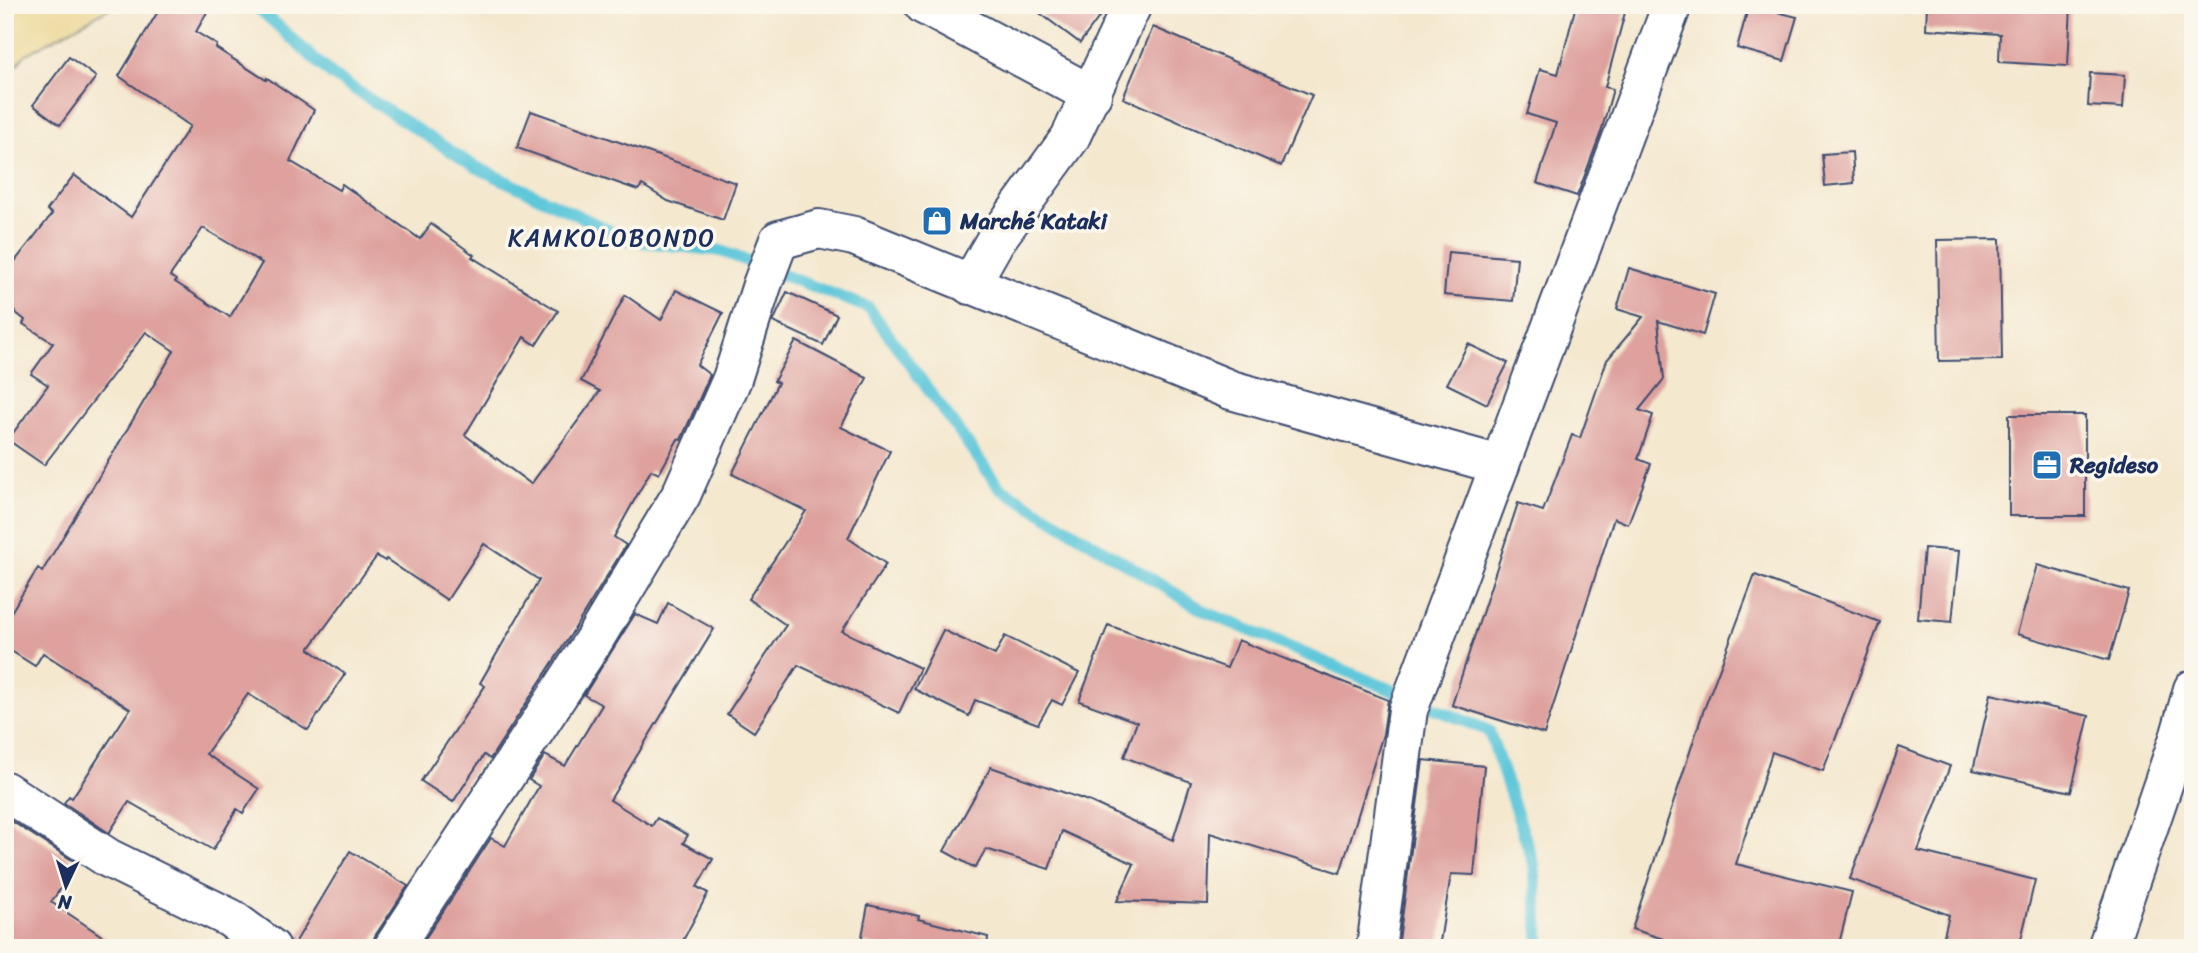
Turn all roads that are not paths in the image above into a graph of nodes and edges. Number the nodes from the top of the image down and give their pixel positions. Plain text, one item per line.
1 (925, 5) edge
2 (1132, 5) edge
3 (1672, 5) edge
4 (1092, 95) junction
5 (970, 285) junction
6 (1500, 465) junction
7 (2193, 689) edge
8 (2186, 733) edge
9 (5, 791) edge
10 (271, 948) edge
11 (393, 948) edge
12 (1376, 948) edge
13 (2107, 948) edge

1 - 4 street
2 - 4 street
3 - 6 street
4 - 5 street
5 - 6 street
5 - 11 street
6 - 12 street
7 - 8 street
8 - 13 street
9 - 10 street

